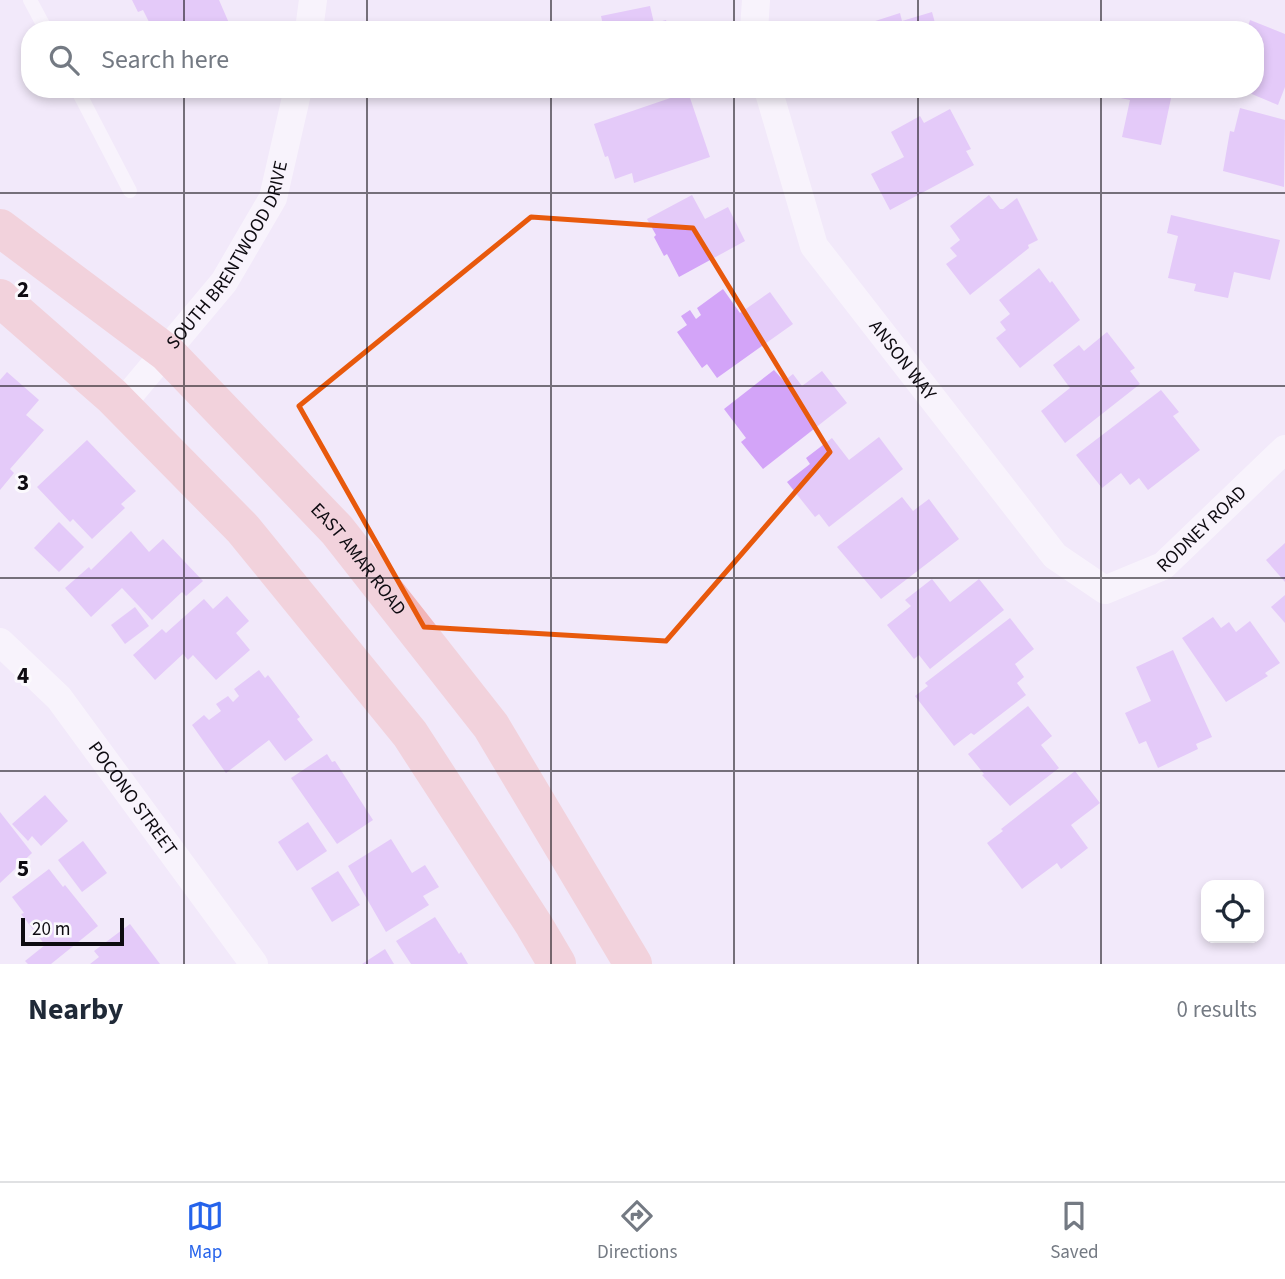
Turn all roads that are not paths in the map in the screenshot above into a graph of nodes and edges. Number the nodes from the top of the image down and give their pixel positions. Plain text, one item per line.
1 (30, 0) edge
2 (313, 0) edge
3 (756, 0) edge
4 (41, 21) edge
5 (310, 21) edge
6 (755, 21) edge
7 (82, 98) edge
8 (296, 98) edge
9 (771, 98) edge
10 (130, 191) dead end
11 (0, 228) edge
12 (0, 298) edge
13 (167, 353) junction
14 (121, 405) junction
15 (1285, 449) edge
16 (1105, 590) joint
17 (0, 642) edge
18 (254, 964) edge
19 (557, 964) edge
20 (633, 964) edge

1 - 4 lane
2 - 5 street
3 - 6 street
7 - 10 lane
8 - 13 street, SOUTH BRENTWOOD DRIVE
9 - 16 street, ANSON WAY
11 - 13 main road, EAST AMAR ROAD
12 - 14 main road
13 - 14 street, SOUTH BRENTWOOD DRIVE
13 - 20 main road, EAST AMAR ROAD
14 - 19 main road
15 - 16 street, RODNEY ROAD
17 - 18 street, POCONO STREET

